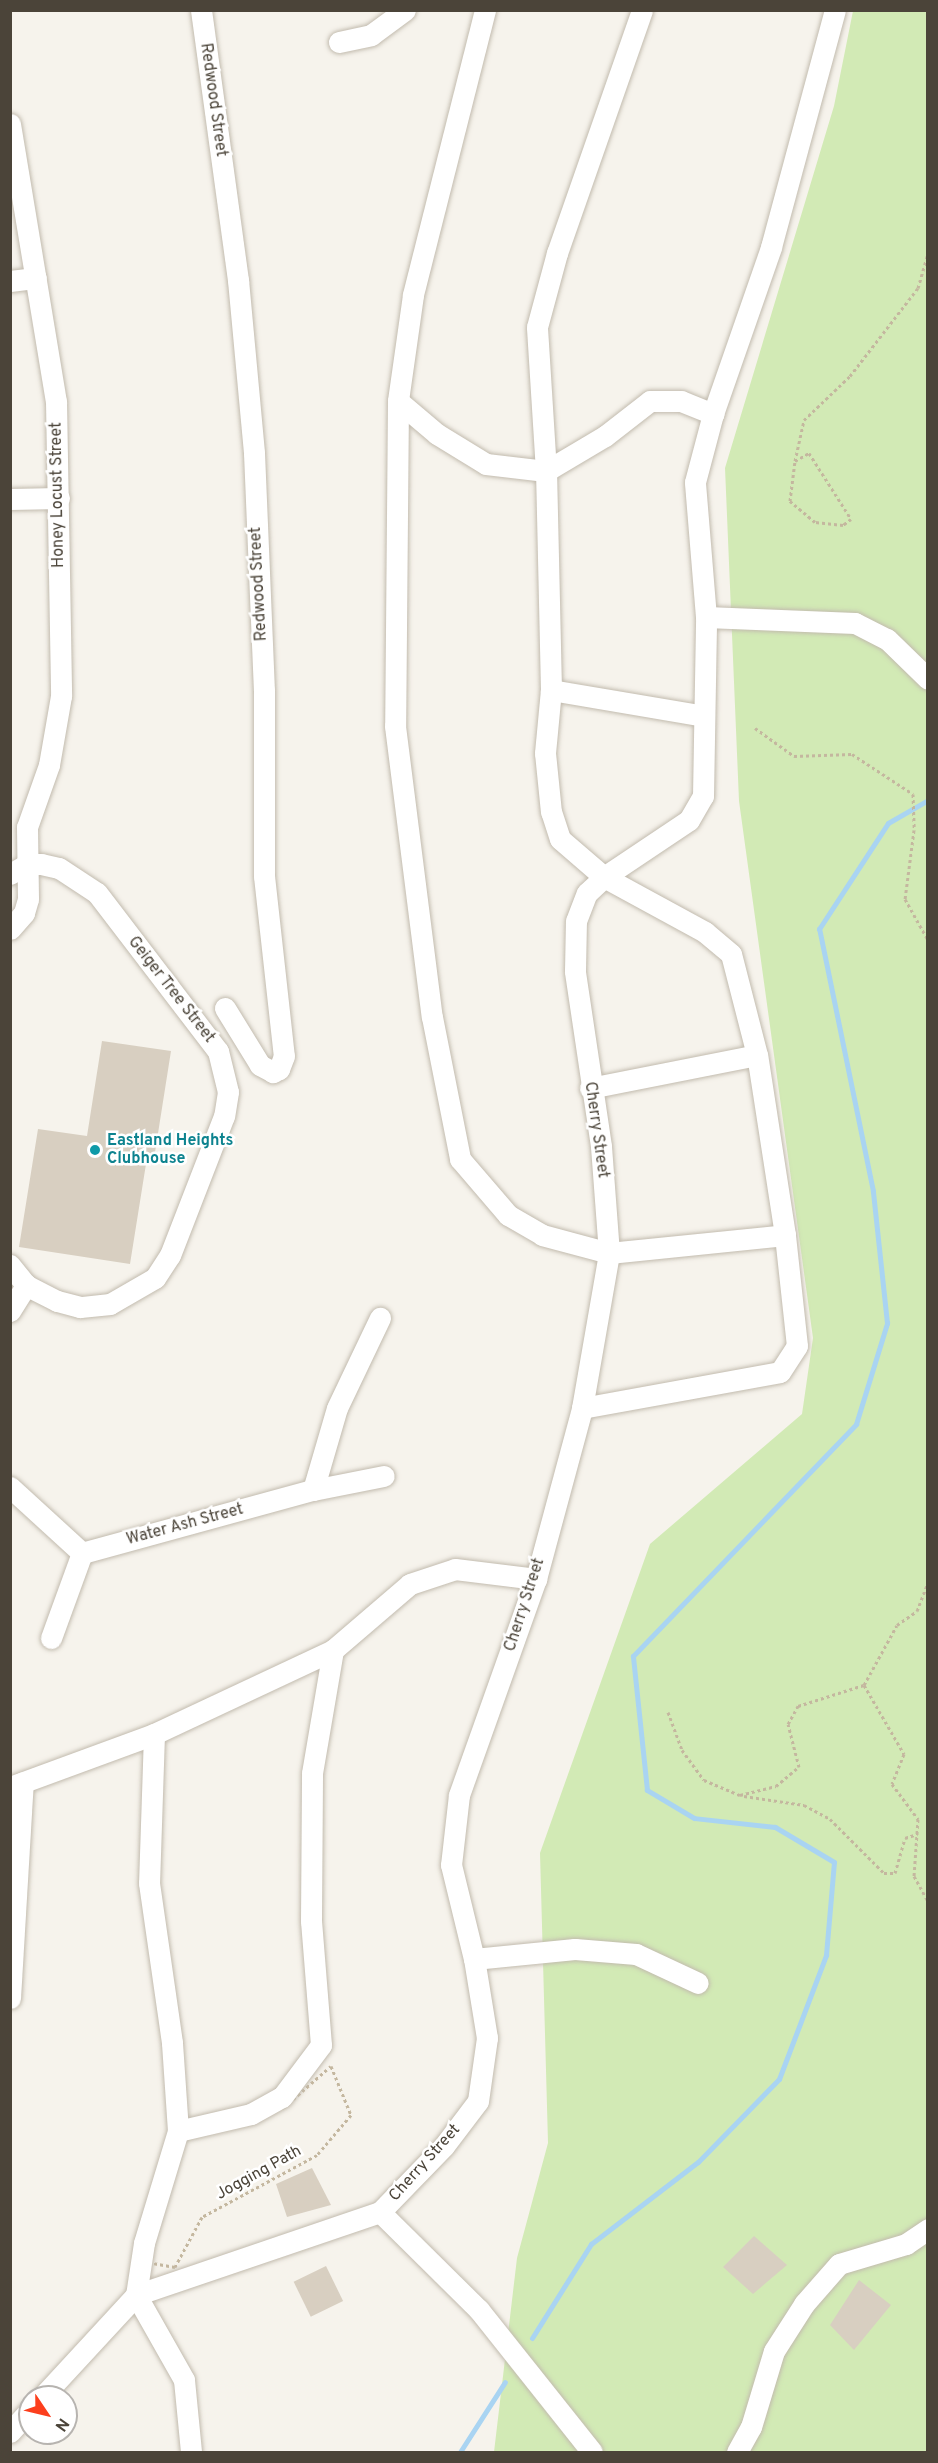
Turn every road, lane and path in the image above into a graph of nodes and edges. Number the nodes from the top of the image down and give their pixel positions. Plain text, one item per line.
1 (201, 10) edge
2 (405, 10) edge
3 (485, 10) edge
4 (642, 10) edge
5 (835, 10) edge
6 (339, 42) dead end
7 (10, 124) edge
8 (927, 124) edge
9 (927, 140) edge
10 (927, 254) edge
11 (36, 278) junction
12 (10, 281) edge
13 (398, 401) junction
14 (713, 414) junction
15 (795, 461) junction
16 (546, 471) junction
17 (10, 498) edge
18 (59, 498) junction
19 (706, 617) junction
20 (927, 679) edge
21 (551, 690) junction
22 (704, 716) junction
23 (755, 728) dead end
24 (19, 869) edge
25 (604, 877) junction
26 (10, 929) edge
27 (927, 940) edge
28 (225, 1008) dead end
29 (757, 1055) junction
30 (590, 1088) junction
31 (785, 1235) junction
32 (609, 1253) junction
33 (10, 1265) edge
34 (26, 1285) junction
35 (10, 1311) edge
36 (380, 1318) dead end
37 (582, 1408) junction
38 (384, 1476) dead end
39 (10, 1487) edge
40 (313, 1490) junction
41 (82, 1553) junction
42 (536, 1580) junction
43 (927, 1581) edge
44 (51, 1638) dead end
45 (333, 1650) junction
46 (864, 1685) junction
47 (668, 1712) dead end
48 (154, 1734) junction
49 (17, 1784) edge
50 (740, 1796) junction
51 (917, 1834) junction
52 (927, 1901) edge
53 (11, 1928) edge
54 (474, 1959) junction
55 (698, 1983) dead end
56 (10, 1998) edge
57 (178, 2131) junction
58 (380, 2212) junction
59 (927, 2229) edge
60 (175, 2267) joint
61 (136, 2295) junction
62 (53, 2385) edge
63 (191, 2452) edge
64 (592, 2452) edge
65 (737, 2452) edge

1 - 28 street, Redwood Street
2 - 6 street
3 - 13 street
4 - 16 street
5 - 14 street, Cherry Street
7 - 11 street, Honey Locust Street
8 - 9 path
10 - 15 path
11 - 12 street
11 - 18 street, Honey Locust Street
13 - 16 street
13 - 32 street
14 - 16 street
14 - 19 street, Cherry Street
15 - 15 path
16 - 21 street
17 - 18 street
18 - 24 street, Honey Locust Street
19 - 20 street
19 - 22 street, Cherry Street
21 - 22 street
21 - 25 street
22 - 25 street, Cherry Street
23 - 27 path
24 - 26 street, Honey Locust Street
24 - 34 street, Geiger Tree Street
25 - 29 street
25 - 30 street, Cherry Street
29 - 30 street
29 - 31 street
30 - 32 street, Cherry Street
31 - 32 street
31 - 37 street
32 - 37 street, Cherry Street
33 - 34 street, Geiger Tree Street
34 - 35 street
36 - 40 street
37 - 42 street, Cherry Street
38 - 40 street, Water Ash Street
39 - 41 street
40 - 41 street, Water Ash Street
41 - 44 street
42 - 45 street
42 - 54 street, Cherry Street
43 - 46 path
45 - 48 street
45 - 57 street
46 - 50 path
46 - 51 path
47 - 50 path
48 - 49 street
48 - 57 street
49 - 53 street
50 - 51 path
51 - 52 path
53 - 56 street
54 - 55 street
54 - 58 street, Cherry Street
57 - 61 street
58 - 61 street, Cherry Street
58 - 64 street
59 - 65 street
60 - 60 path, Jogging Path
61 - 62 street, Cherry Street
61 - 63 street

